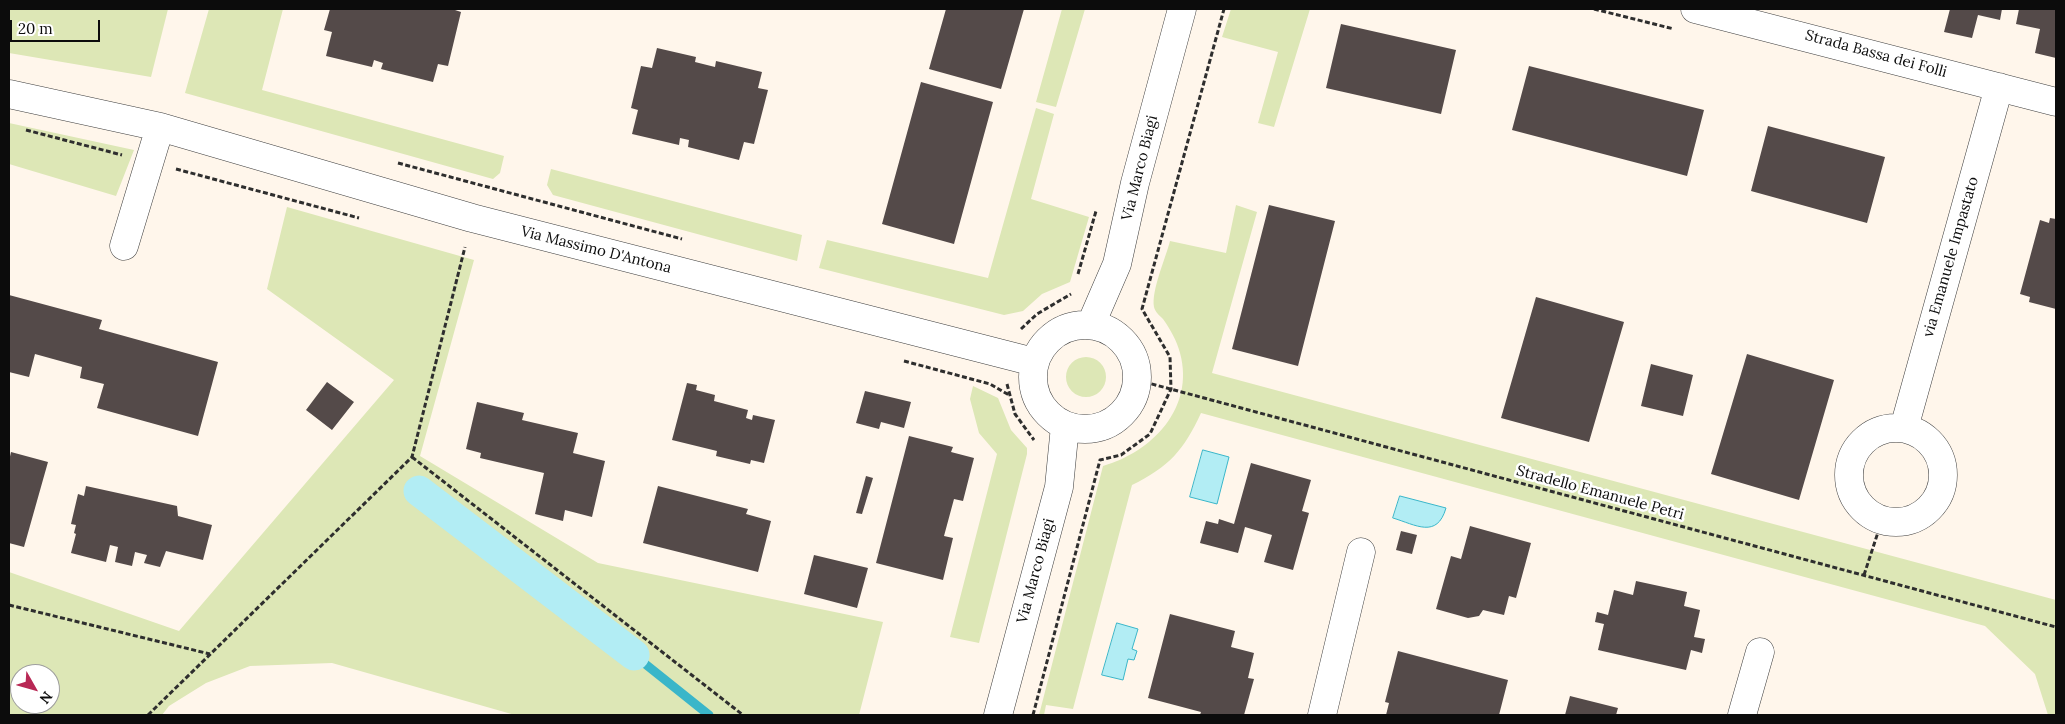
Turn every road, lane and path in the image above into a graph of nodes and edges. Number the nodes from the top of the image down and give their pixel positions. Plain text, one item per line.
1 (1182, 9) edge
2 (1224, 9) edge
3 (1695, 9) edge
4 (1999, 87) junction
5 (9, 94) edge
6 (2056, 102) edge
7 (160, 127) junction
8 (397, 163) dead end
9 (1098, 204) dead end
10 (685, 240) dead end
11 (124, 246) dead end
12 (465, 246) dead end
13 (1076, 283) dead end
14 (1073, 292) dead end
15 (1091, 324) junction
16 (1026, 360) junction
17 (1137, 380) junction
18 (1171, 390) junction
19 (1065, 426) junction
20 (1904, 428) junction
21 (1039, 447) dead end
22 (412, 457) junction
23 (1882, 520) junction
24 (1361, 552) dead end
25 (1864, 575) junction
26 (9, 605) edge
27 (2056, 627) edge
28 (1760, 652) dead end
29 (211, 654) junction
30 (148, 715) edge
31 (743, 715) edge
32 (998, 715) edge
33 (1033, 715) edge
34 (1322, 715) edge
35 (1742, 715) edge

1 - 15 street, Via Marco Biagi
2 - 18 path
3 - 4 street, Strada Bassa dei Folli
4 - 6 street, Strada Bassa dei Folli
4 - 20 street, via Emanuele Impastato
5 - 7 street, Via Massimo D'Antona
7 - 11 street
7 - 16 street, Via Massimo D'Antona
8 - 10 path
9 - 13 path
12 - 22 path
14 - 16 path
15 - 16 street
15 - 17 street
16 - 19 street
16 - 21 path
17 - 18 path, Stradello Emanuele Petri
17 - 19 street
18 - 25 path, Stradello Emanuele Petri
18 - 33 path
19 - 32 street, Via Marco Biagi
20 - 23 street
20 - 23 street
22 - 29 path
22 - 31 path
23 - 25 path
24 - 34 street
25 - 27 path, Stradello Emanuele Petri
26 - 29 path
28 - 35 street
29 - 30 path

